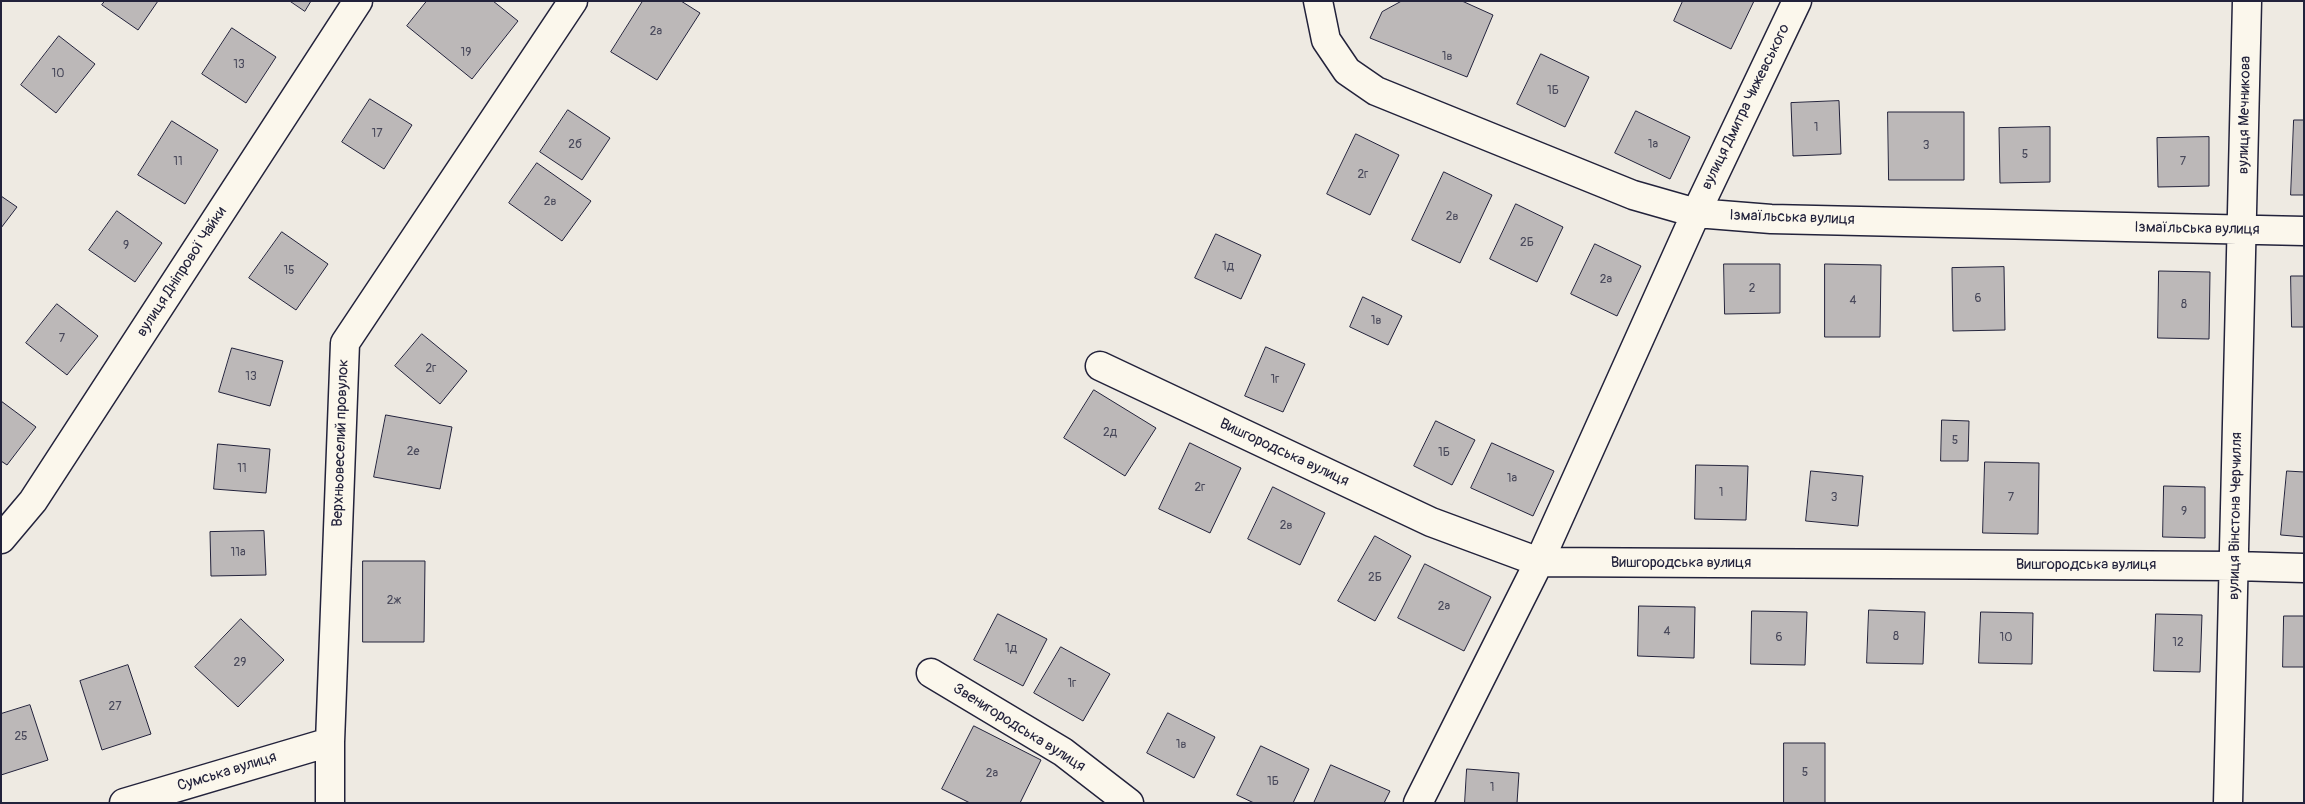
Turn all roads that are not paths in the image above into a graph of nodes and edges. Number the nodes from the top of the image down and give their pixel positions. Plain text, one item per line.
1 (358, 1) edge
2 (573, 1) edge
3 (1318, 1) edge
4 (1797, 1) edge
5 (2247, 1) edge
6 (1696, 213) junction
7 (2243, 229) junction
8 (2304, 232) edge
9 (1100, 366) dead end
10 (1, 540) edge
11 (1539, 562) junction
12 (2235, 566) junction
13 (2304, 568) edge
14 (931, 673) dead end
15 (330, 742) junction
16 (124, 803) edge
17 (330, 803) edge
18 (1129, 803) edge
19 (1418, 803) edge
20 (2228, 803) edge

1 - 10 street, вулиця Дніпрової Чайки
2 - 15 street, Верхньовеселий провулок
3 - 6 street, Ізмаїльська вулиця
4 - 6 street, вулиця Дмитра Чижевського
5 - 7 street, вулиця Мечникова
6 - 7 street, Ізмаїльська вулиця
6 - 11 street, вулиця Дмитра Чижевського
7 - 8 street, Ізмаїльська вулиця
7 - 12 street, вулиця Вінстона Черчилля
9 - 11 street, Вишгородська вулиця
11 - 12 street, Вишгородська вулиця
11 - 19 street, вулиця Дмитра Чижевського
12 - 13 street, Вишгородська вулиця
12 - 20 street, вулиця Вінстона Черчилля
14 - 18 street, Звенигородська вулиця
15 - 16 street, Сумська вулиця
15 - 17 street, Верхньовеселий провулок

